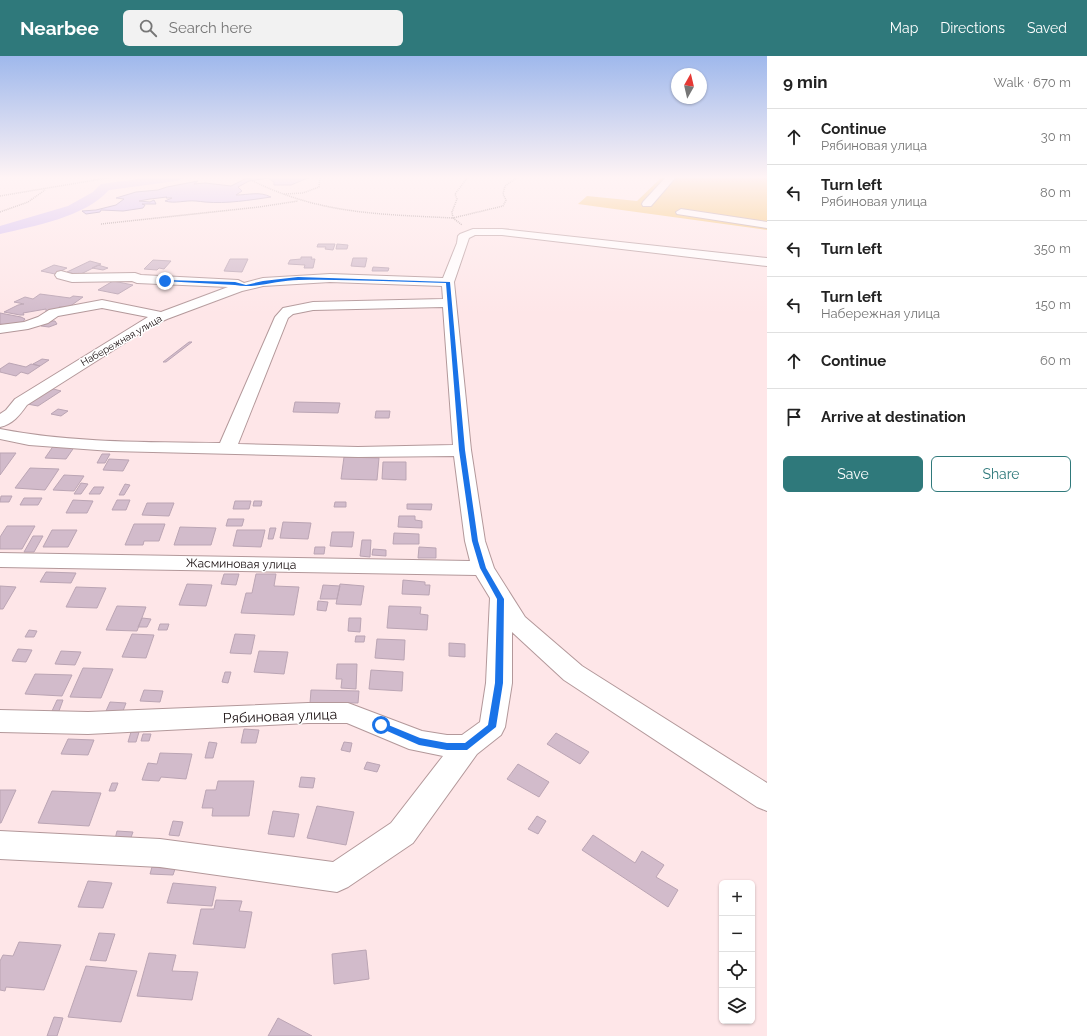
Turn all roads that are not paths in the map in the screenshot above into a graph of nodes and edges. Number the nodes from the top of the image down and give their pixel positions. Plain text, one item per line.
1 (752, 223) edge
2 (767, 225) edge
3 (767, 262) edge
4 (61, 275) dead end
5 (448, 282) junction
6 (246, 286) junction
7 (450, 303) junction
8 (162, 316) junction
9 (0, 329) edge
10 (7, 410) edge
11 (0, 422) edge
12 (0, 434) edge
13 (227, 448) junction
14 (462, 450) junction
15 (0, 560) edge
16 (483, 568) junction
17 (501, 599) junction
18 (0, 721) edge
19 (467, 746) junction
20 (767, 798) edge
21 (0, 845) edge

1 - 2 street
3 - 5 street
4 - 6 street
5 - 6 street, Набережная улица
5 - 7 street
6 - 8 street, Набережная улица
7 - 13 street
7 - 14 street
8 - 9 street
8 - 10 street, Набережная улица
10 - 11 street, Набережная улица
12 - 13 street
13 - 14 street
14 - 16 street
15 - 16 street, Жасминовая улица
16 - 17 street
17 - 19 street
17 - 20 street
18 - 19 street, Рябиновая улица
19 - 21 street

